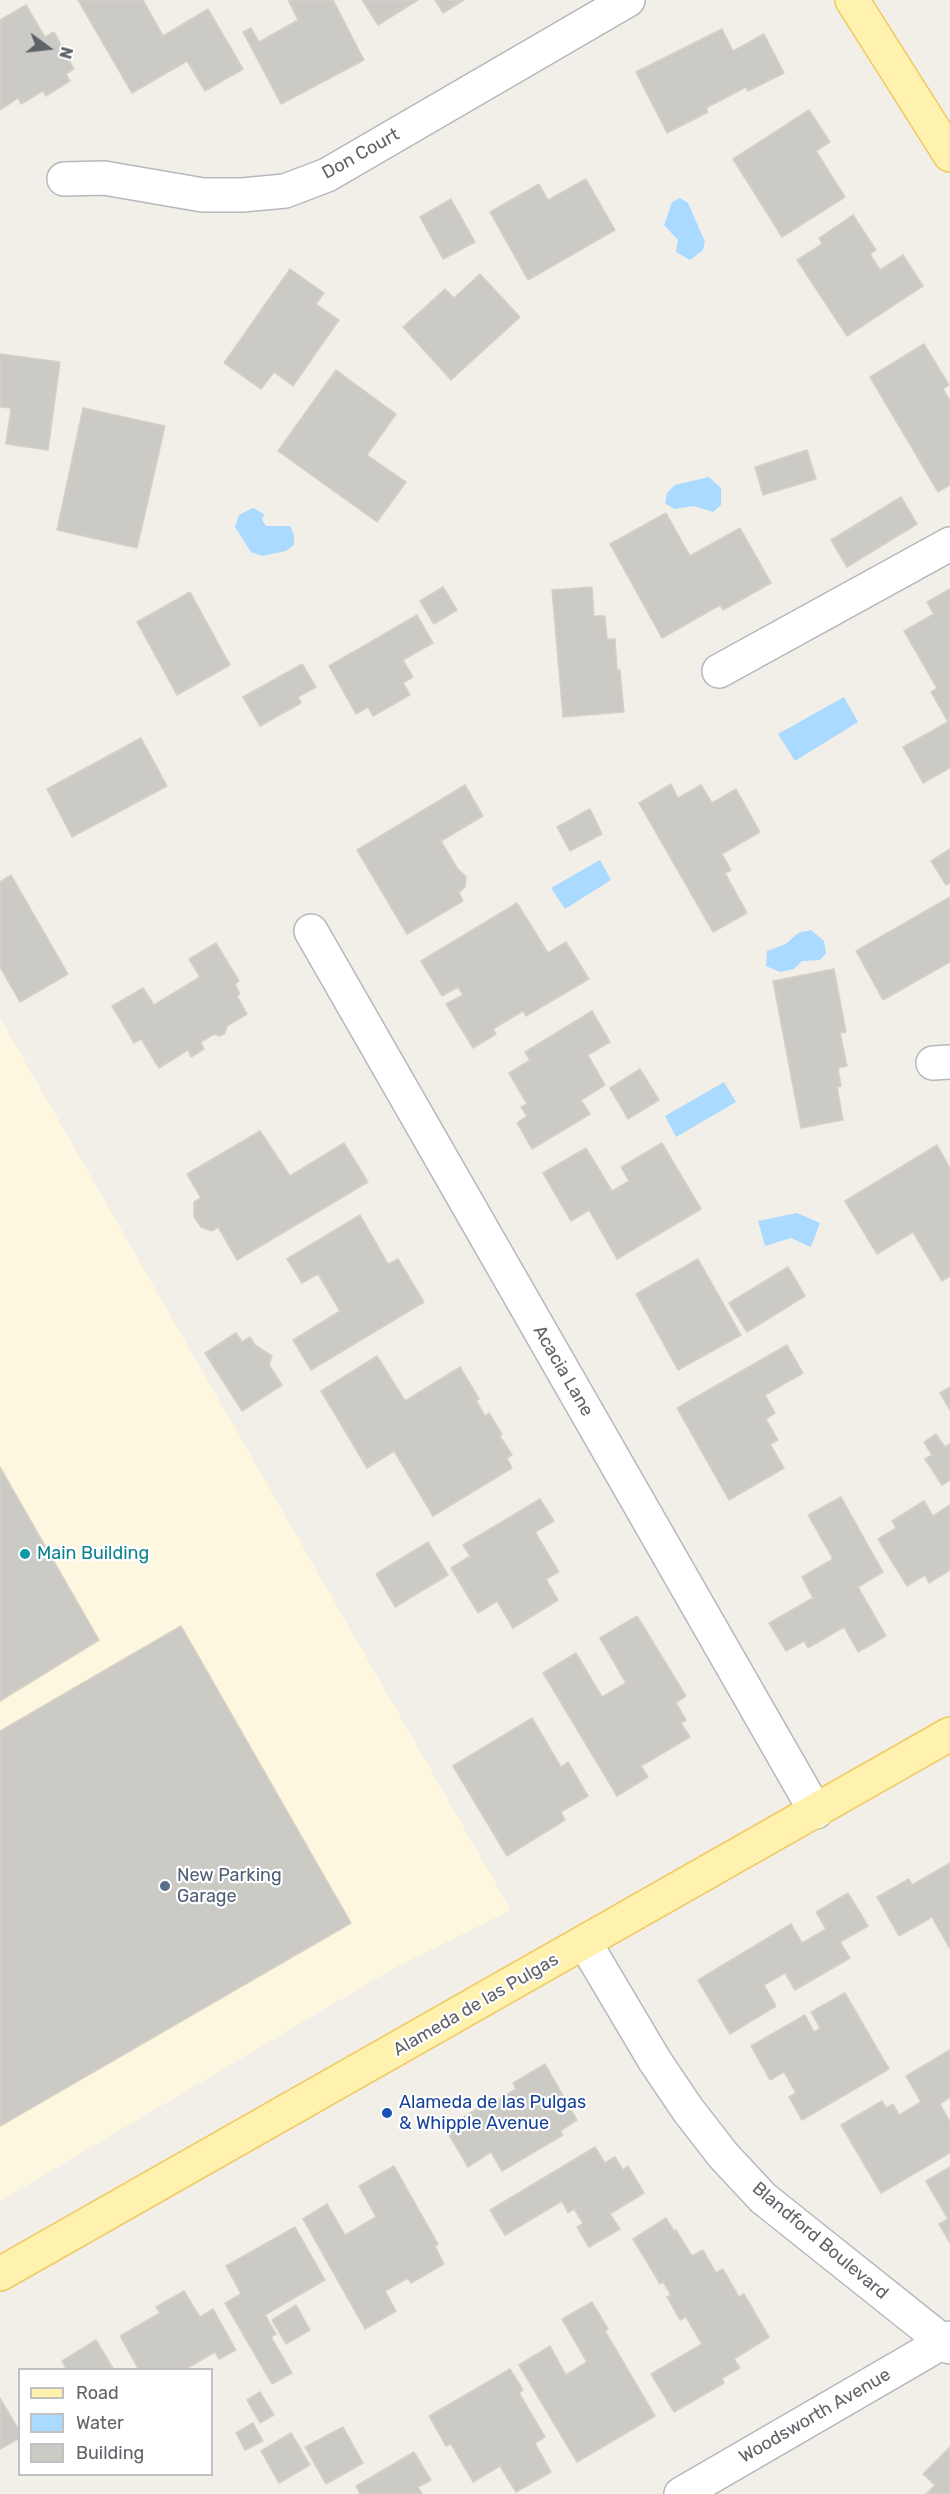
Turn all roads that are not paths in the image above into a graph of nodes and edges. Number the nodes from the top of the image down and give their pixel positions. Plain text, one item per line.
1 (628, 0) edge
2 (852, 0) edge
3 (950, 155) edge
4 (64, 179) dead end
5 (950, 544) edge
6 (719, 671) dead end
7 (311, 931) dead end
8 (950, 1734) edge
9 (816, 1812) junction
10 (585, 1943) junction
11 (0, 2274) edge
12 (948, 2342) edge
13 (681, 2494) edge

1 - 4 street, Don Court
2 - 3 main road
5 - 6 street
7 - 9 street, Acacia Lane
8 - 9 main road, Alameda de las Pulgas
9 - 10 main road, Alameda de las Pulgas
10 - 11 main road, Alameda de las Pulgas
10 - 12 street, Blandford Boulevard
12 - 13 street, Woodsworth Avenue

